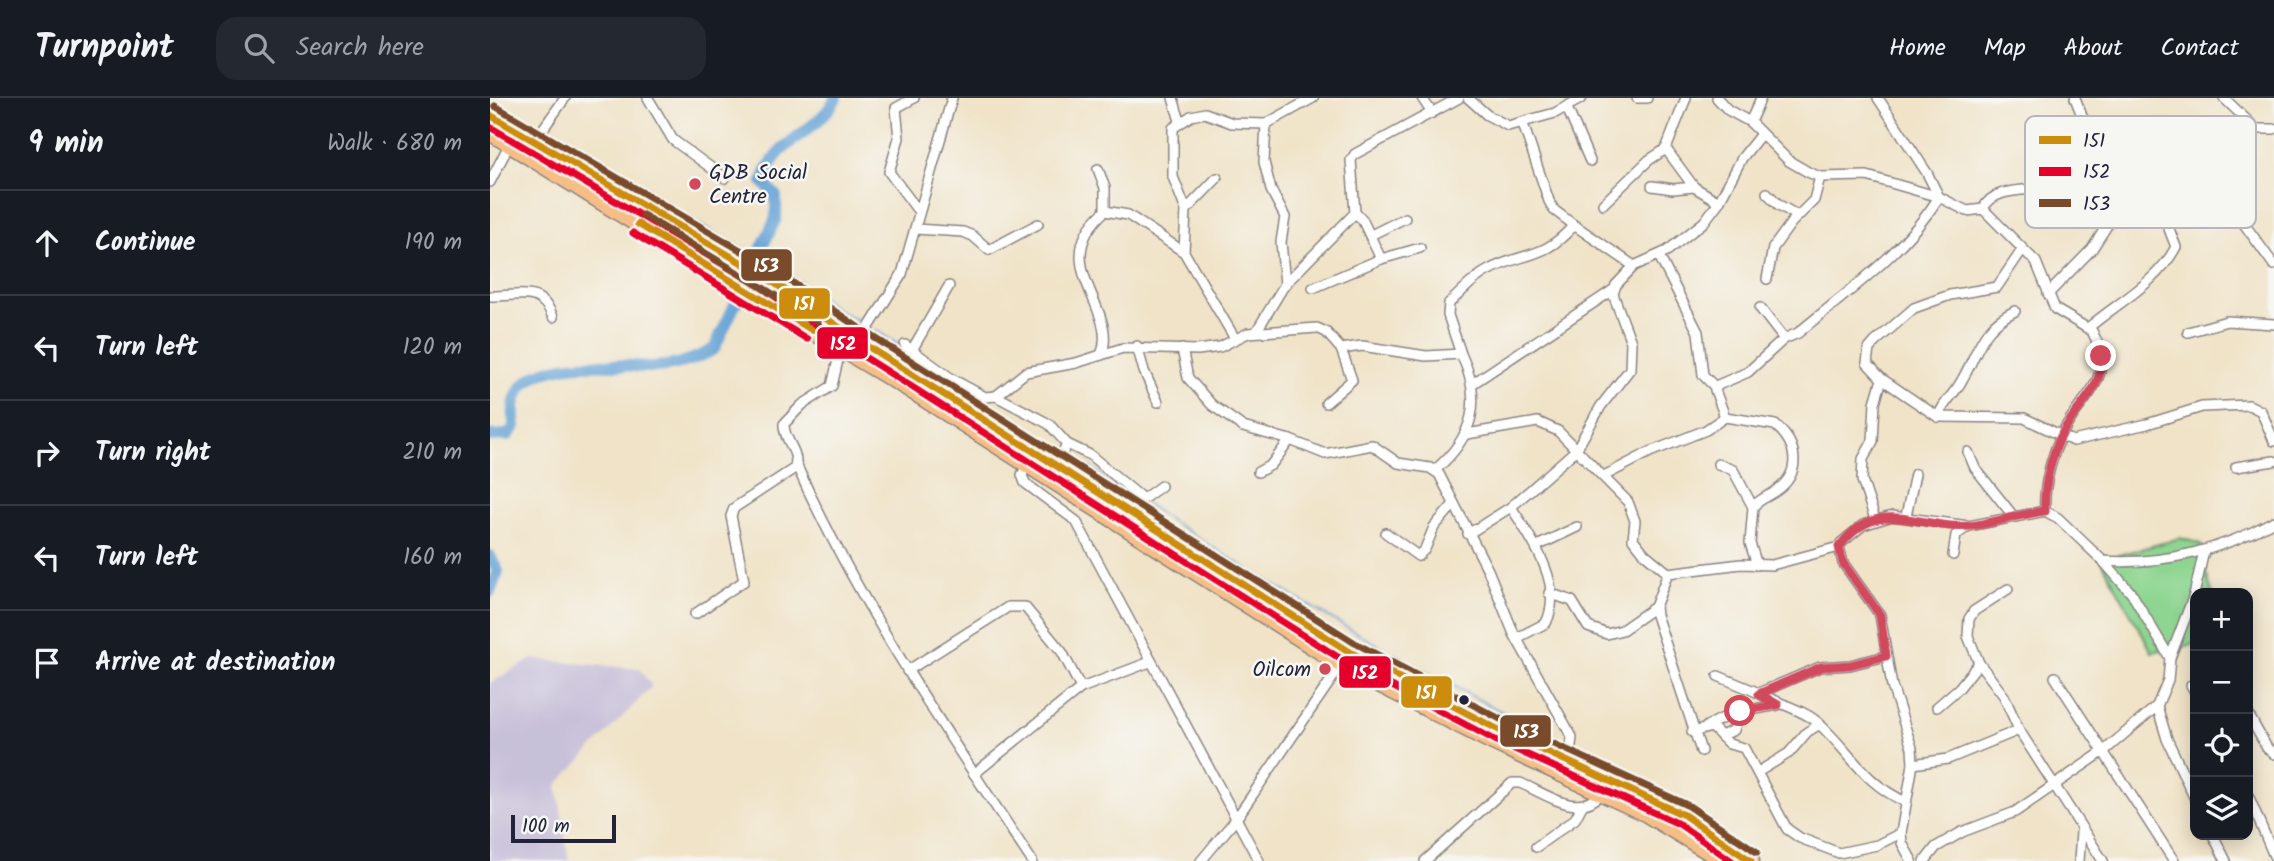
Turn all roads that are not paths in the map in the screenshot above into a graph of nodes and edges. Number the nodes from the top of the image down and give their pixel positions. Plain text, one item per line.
1 (564, 98) edge
2 (648, 98) edge
3 (914, 98) edge
4 (952, 98) edge
5 (1173, 98) edge
6 (1313, 98) edge
7 (1422, 98) edge
8 (1459, 98) edge
9 (1468, 98) edge
10 (1582, 98) edge
11 (1637, 98) edge
12 (1646, 98) edge
13 (1686, 98) edge
14 (1717, 98) edge
15 (1761, 98) edge
16 (1878, 98) edge
17 (2076, 98) edge
18 (2224, 98) edge
19 (1567, 108) junction
20 (1432, 113) junction
21 (490, 115) edge
22 (2082, 116) edge
23 (2243, 116) edge
24 (1180, 121) junction
25 (1750, 121) junction
26 (1266, 124) junction
27 (1523, 124) junction
28 (2256, 129) edge
29 (2274, 130) edge
30 (490, 132) edge
31 (1761, 134) junction
32 (510, 143) junction
33 (530, 147) junction
34 (1666, 149) junction
35 (1590, 161) dead end
36 (1098, 169) dead end
37 (1820, 177) junction
38 (725, 178) dead end
39 (1217, 178) dead end
40 (490, 182) edge
41 (1652, 186) dead end
42 (1694, 187) junction
43 (2025, 191) edge
44 (1767, 193) dead end
45 (1939, 197) junction
46 (1719, 202) junction
47 (1604, 204) dead end
48 (1983, 209) junction
49 (1186, 210) junction
50 (1105, 211) junction
51 (919, 212) junction
52 (1356, 213) junction
53 (1798, 216) junction
54 (1405, 218) dead end
55 (1038, 224) dead end
56 (1574, 225) junction
57 (2105, 228) edge
58 (2169, 228) edge
59 (2247, 228) edge
60 (915, 229) junction
61 (1371, 235) junction
62 (1420, 248) dead end
63 (2022, 250) junction
64 (1184, 252) junction
65 (1659, 256) junction
66 (1381, 259) junction
67 (2274, 265) edge
68 (1634, 266) junction
69 (1767, 279) dead end
70 (1285, 285) junction
71 (949, 286) dead end
72 (1313, 288) dead end
73 (1613, 290) junction
74 (2048, 294) junction
75 (490, 296) edge
76 (1760, 308) dead end
77 (2015, 311) dead end
78 (553, 317) dead end
79 (2274, 324) edge
80 (2088, 328) junction
81 (1256, 332) junction
82 (2188, 332) dead end
83 (1234, 337) junction
84 (861, 340) junction
85 (1784, 340) junction
86 (841, 346) junction
87 (1136, 346) junction
88 (1182, 349) junction
89 (1341, 349) junction
90 (1461, 354) junction
91 (1101, 355) junction
92 (1882, 379) junction
93 (1472, 384) junction
94 (1715, 387) junction
95 (996, 396) junction
96 (1158, 402) dead end
97 (1326, 403) dead end
98 (1725, 417) junction
99 (1938, 418) junction
100 (2062, 434) junction
101 (1467, 435) junction
102 (1290, 440) junction
103 (2274, 441) edge
104 (1067, 444) junction
105 (1576, 450) junction
106 (1968, 452) dead end
107 (2274, 461) edge
108 (796, 464) junction
109 (1027, 464) junction
110 (1718, 464) dead end
111 (1056, 465) junction
112 (2236, 467) dead end
113 (1435, 470) junction
114 (1258, 472) dead end
115 (1915, 474) dead end
116 (1604, 476) junction
117 (1161, 486) dead end
118 (1454, 504) junction
119 (1511, 507) junction
120 (1753, 507) junction
121 (2045, 511) junction
122 (1906, 516) junction
123 (2014, 517) junction
124 (1875, 519) junction
125 (2274, 521) edge
126 (1969, 526) junction
127 (1577, 527) dead end
128 (1387, 533) dead end
129 (1468, 534) junction
130 (1537, 546) junction
131 (1839, 547) junction
132 (2204, 551) junction
133 (1953, 555) dead end
134 (2103, 561) junction
135 (1757, 565) junction
136 (1668, 573) junction
137 (2008, 589) dead end
138 (1549, 593) junction
139 (1656, 607) junction
140 (695, 614) dead end
141 (1517, 638) junction
142 (1886, 656) junction
143 (2170, 657) junction
144 (1346, 658) junction
145 (1150, 662) junction
146 (1979, 663) junction
147 (907, 671) junction
148 (1718, 676) dead end
149 (2055, 677) dead end
150 (1081, 688) junction
151 (1759, 694) junction
152 (1778, 705) junction
153 (2157, 706) junction
154 (1937, 707) dead end
155 (1740, 711) junction
156 (2253, 723) edge
157 (1820, 724) junction
158 (1706, 727) junction
159 (2018, 730) junction
160 (1692, 732) junction
161 (1721, 736) junction
162 (1701, 751) dead end
163 (2104, 751) junction
164 (2274, 754) edge
165 (1569, 762) junction
166 (1913, 764) junction
167 (1758, 772) junction
168 (974, 774) junction
169 (2055, 784) junction
170 (2190, 788) edge
171 (1602, 793) junction
172 (1906, 803) junction
173 (1581, 806) junction
174 (2253, 807) edge
175 (1236, 819) junction
176 (2081, 825) junction
177 (1901, 833) junction
178 (2216, 840) edge
179 (1536, 847) dead end
180 (2274, 856) edge
181 (1032, 861) edge
182 (1200, 861) edge
183 (1259, 861) edge
184 (1425, 861) edge
185 (1724, 861) edge
186 (1751, 861) edge
187 (1912, 861) edge
188 (1925, 861) edge
189 (2079, 861) edge
190 (2103, 861) edge
191 (2174, 861) edge
192 (2226, 861) edge

1 - 33 street
2 - 38 street
3 - 51 street
4 - 51 street
5 - 24 street
6 - 26 street
7 - 20 street
8 - 20 street
9 - 27 street
10 - 19 street
11 - 12 street
13 - 34 street
14 - 25 street
15 - 25 street
16 - 45 street
17 - 22 street
18 - 23 street
19 - 27 street
19 - 35 street
20 - 52 street
21 - 33 highway
24 - 26 street
24 - 49 street
25 - 31 street
26 - 70 street
27 - 56 street
28 - 29 street
30 - 32 highway
31 - 37 street
31 - 46 street
32 - 33 highway
32 - 40 street
33 - 84 highway
33 - 86 highway
34 - 42 street
34 - 47 street
36 - 50 street
37 - 45 street
37 - 53 street
39 - 49 street
41 - 42 street
42 - 46 street
43 - 48 street
44 - 53 street
45 - 48 street
45 - 85 street
46 - 65 street
48 - 63 street
49 - 64 street
50 - 64 street
50 - 91 street
51 - 60 street
52 - 61 street
52 - 70 street
53 - 69 street
54 - 61 street
55 - 60 street
56 - 68 street
56 - 90 street
57 - 74 street
58 - 80 street
59 - 67 street
60 - 84 street
61 - 66 street
62 - 66 street
63 - 74 street
63 - 92 street
64 - 83 street
65 - 68 street
65 - 94 street
66 - 72 street
68 - 73 street
70 - 81 street
71 - 95 street
73 - 93 street
73 - 105 street
74 - 80 street
75 - 78 street
76 - 85 street
77 - 99 street
79 - 82 street
80 - 100 street
81 - 83 street
81 - 89 street
83 - 88 street
84 - 111 highway
85 - 94 street
86 - 108 street
86 - 109 highway
87 - 88 street
87 - 91 street
87 - 96 street
88 - 102 street
89 - 90 street
89 - 97 street
90 - 93 street
91 - 95 street
92 - 99 street
92 - 124 street
93 - 101 street
94 - 98 street
95 - 104 street
98 - 116 street
98 - 120 street
99 - 100 street
100 - 103 street
100 - 121 street
101 - 105 street
101 - 113 street
102 - 113 street
102 - 114 street
104 - 111 street
104 - 117 street
105 - 116 street
105 - 119 street
106 - 123 street
107 - 112 street
108 - 140 street
108 - 147 street
109 - 144 highway
109 - 145 street
110 - 120 street
111 - 144 highway
113 - 118 street
115 - 122 street
116 - 136 street
118 - 128 street
118 - 129 street
119 - 129 street
119 - 130 street
120 - 135 street
121 - 123 street
121 - 134 street
122 - 124 street
122 - 126 street
123 - 126 street
124 - 131 street
125 - 132 street
126 - 133 street
127 - 130 street
129 - 141 street
130 - 138 street
131 - 135 street
131 - 142 street
132 - 134 street
132 - 143 street
134 - 143 street
135 - 136 street
136 - 139 street
137 - 146 street
138 - 139 street
138 - 141 street
139 - 160 street
141 - 165 street
142 - 151 street
142 - 166 street
143 - 153 street
144 - 165 highway
144 - 171 highway
144 - 175 street
145 - 150 street
145 - 175 street
146 - 154 street
146 - 159 street
147 - 150 street
147 - 168 street
148 - 151 street
149 - 163 street
150 - 168 street
151 - 152 street
152 - 155 street
152 - 157 street
153 - 163 street
153 - 170 street
155 - 158 street
155 - 161 street
156 - 164 street
157 - 167 street
157 - 172 street
158 - 160 street
158 - 161 street
159 - 166 street
159 - 169 street
160 - 162 street
161 - 167 street
163 - 169 street
163 - 191 street
165 - 186 highway
166 - 172 street
167 - 177 street
168 - 181 street
169 - 176 street
169 - 188 street
171 - 173 street
171 - 185 highway
172 - 177 street
173 - 179 street
173 - 184 street
174 - 180 street
175 - 182 street
175 - 183 street
176 - 189 street
176 - 190 street
177 - 187 street
178 - 192 street

